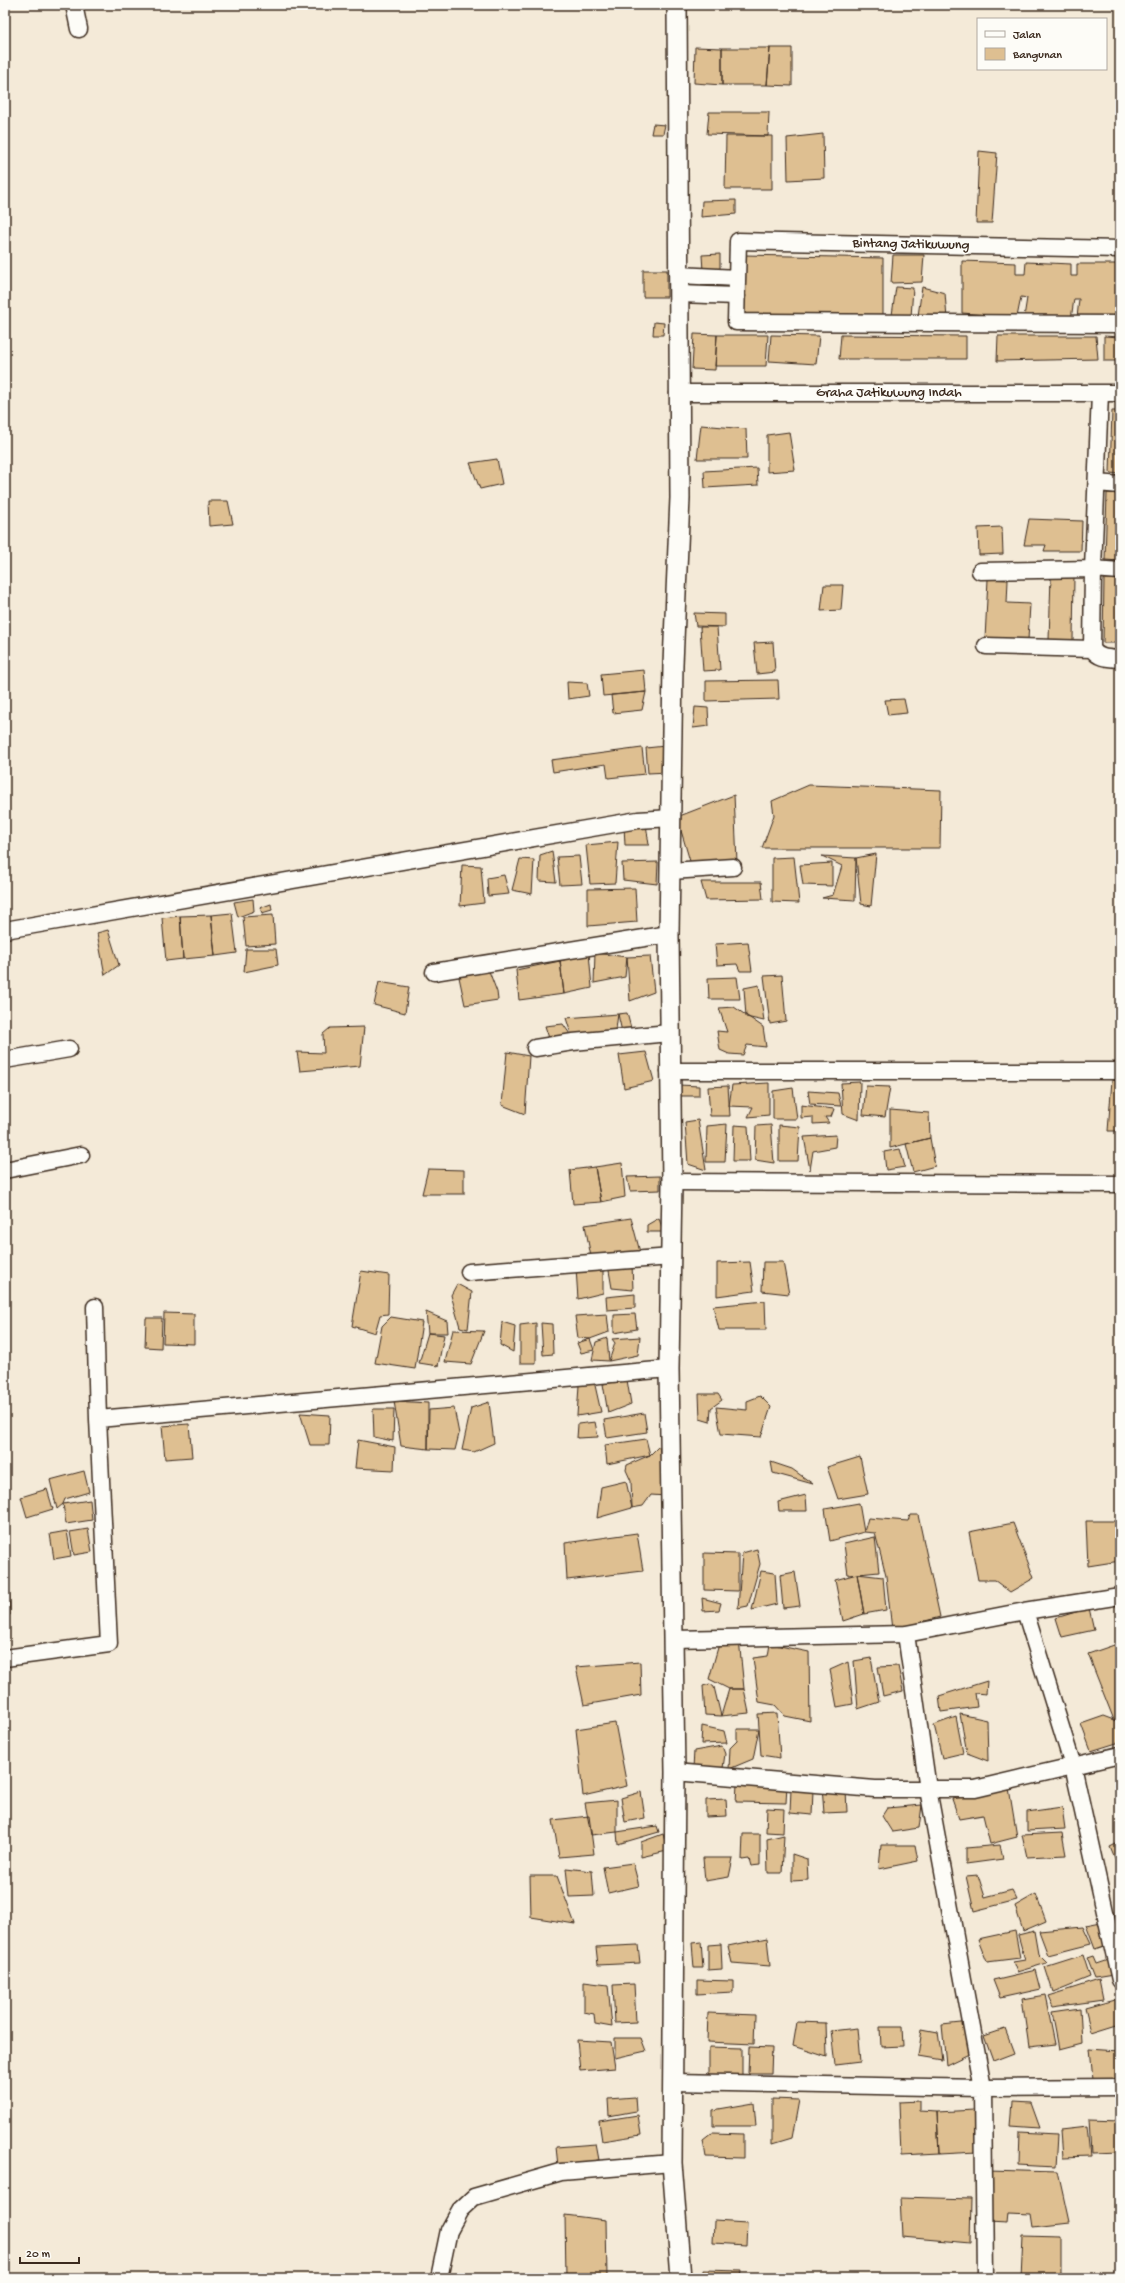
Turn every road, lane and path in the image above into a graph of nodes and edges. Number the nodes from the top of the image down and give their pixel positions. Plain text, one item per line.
1 (74, 5) edge
2 (677, 5) edge
3 (79, 30) dead end
4 (1120, 249) edge
5 (737, 278) junction
6 (679, 285) junction
7 (737, 296) junction
8 (1120, 324) edge
9 (1100, 392) junction
10 (1120, 393) edge
11 (678, 394) junction
12 (1097, 483) junction
13 (1120, 485) edge
14 (1093, 569) junction
15 (980, 571) dead end
16 (1120, 571) edge
17 (986, 646) dead end
18 (1092, 649) junction
19 (1120, 659) edge
20 (672, 818) junction
21 (733, 867) dead end
22 (671, 870) junction
23 (5, 930) edge
24 (668, 934) junction
25 (434, 972) dead end
26 (669, 1033) junction
27 (535, 1048) dead end
28 (69, 1049) dead end
29 (5, 1060) edge
30 (1120, 1070) edge
31 (669, 1071) junction
32 (81, 1156) dead end
33 (5, 1170) edge
34 (672, 1182) junction
35 (1120, 1184) edge
36 (672, 1257) junction
37 (469, 1272) dead end
38 (95, 1306) dead end
39 (669, 1369) junction
40 (98, 1419) junction
41 (1120, 1596) edge
42 (1026, 1611) junction
43 (906, 1634) junction
44 (674, 1639) junction
45 (5, 1658) edge
46 (1120, 1755) edge
47 (1073, 1766) junction
48 (675, 1772) junction
49 (928, 1789) junction
50 (1120, 1980) edge
51 (672, 2082) junction
52 (1120, 2087) edge
53 (982, 2088) junction
54 (672, 2163) junction
55 (440, 2278) edge
56 (681, 2278) edge
57 (985, 2278) edge

1 - 3 street
2 - 6 street
4 - 5 street, Bintang Jatikuwung
5 - 6 street
5 - 7 street, Bintang Jatikuwung
6 - 7 street
6 - 11 street
7 - 8 street, Bintang Jatikuwung
9 - 10 street, Graha Jatikuwung Indah
9 - 11 street, Graha Jatikuwung Indah
9 - 12 street
11 - 20 street
12 - 13 street
12 - 14 street
14 - 15 street
14 - 16 street
14 - 18 street
17 - 18 street
18 - 19 street
20 - 22 street
20 - 23 street
21 - 22 street
22 - 24 street
24 - 25 street
24 - 26 street
26 - 27 street
26 - 31 street
28 - 29 street
30 - 31 street
31 - 34 street
32 - 33 street
34 - 35 street
34 - 36 street
36 - 37 street
36 - 39 street
38 - 40 street
39 - 40 street
39 - 44 street
40 - 45 street
41 - 42 street
42 - 43 street
42 - 47 street
43 - 44 street
43 - 49 street
44 - 48 street
46 - 47 street
47 - 49 street
47 - 50 street
48 - 49 street
48 - 51 street
49 - 53 street
51 - 53 street
51 - 54 street
52 - 53 street
53 - 57 street
54 - 55 street
54 - 56 street

